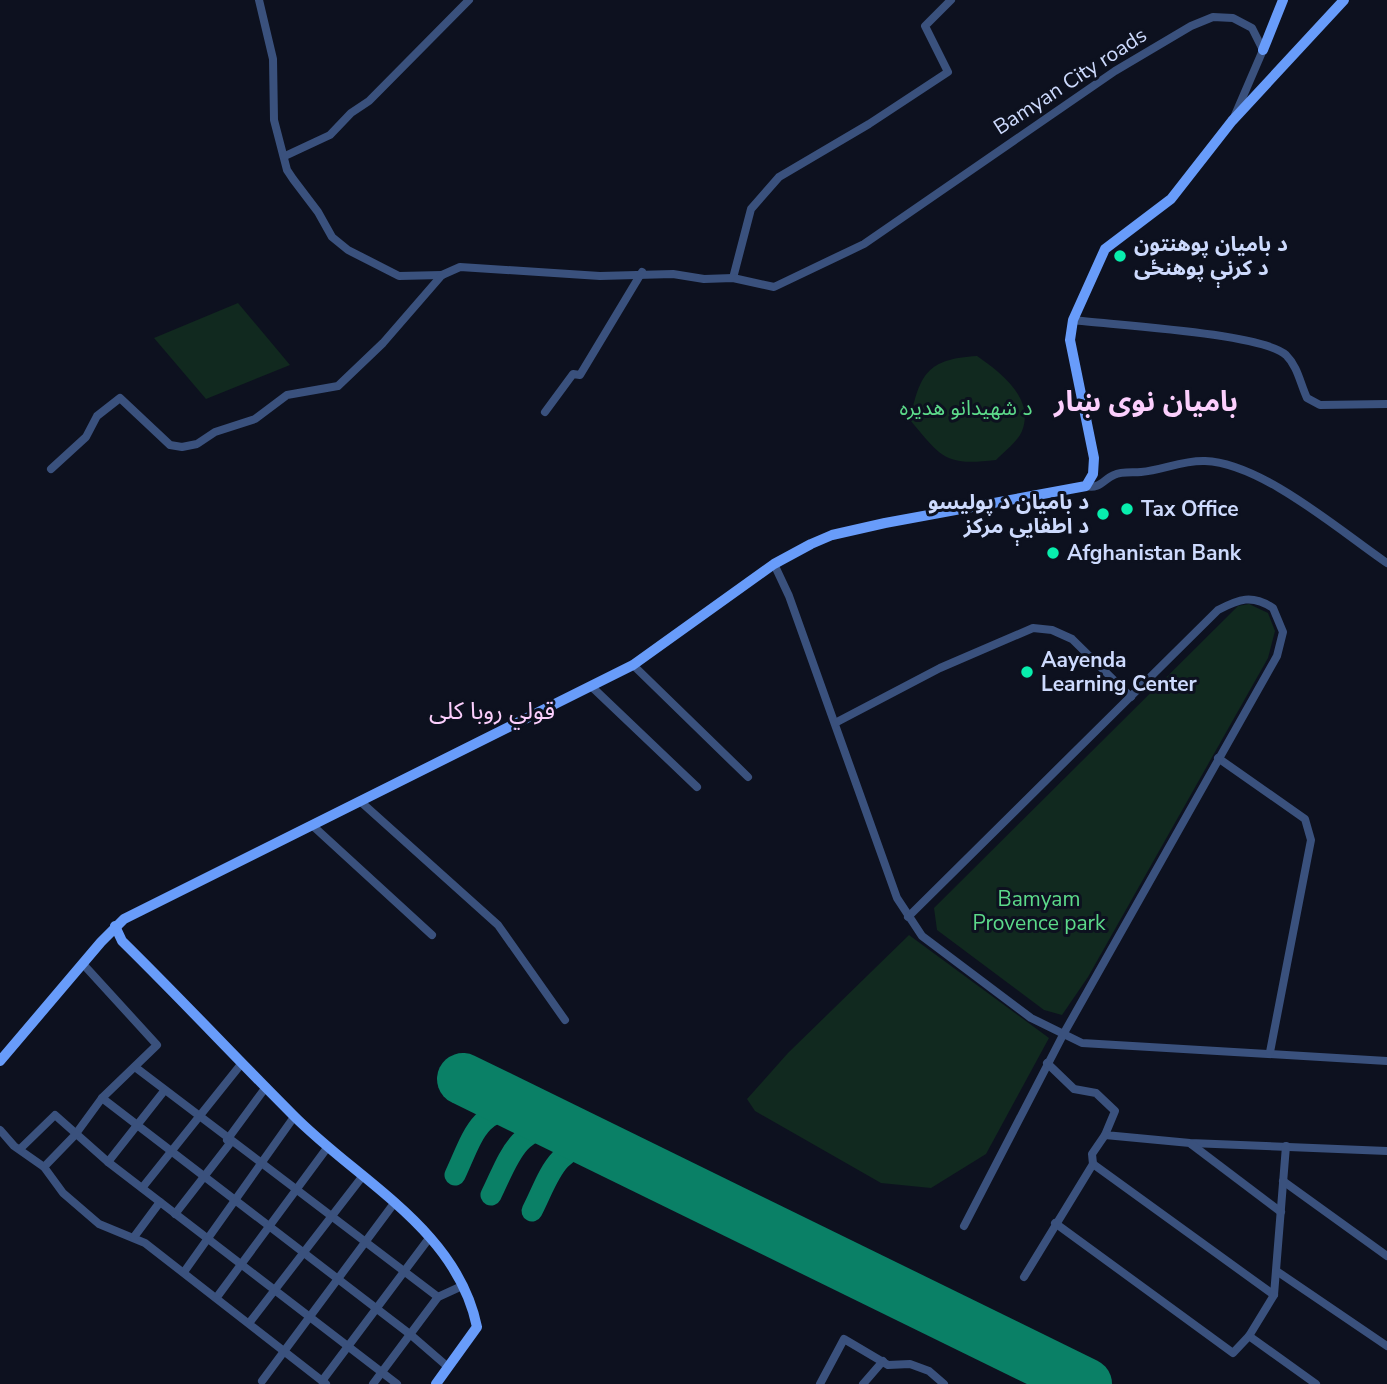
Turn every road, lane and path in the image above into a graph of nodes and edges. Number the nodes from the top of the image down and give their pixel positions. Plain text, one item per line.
1 (259, 0) edge
2 (469, 0) edge
3 (951, 0) edge
4 (1283, 0) edge
5 (1344, 0) edge
6 (1263, 50) junction
7 (1232, 121) junction
8 (285, 156) junction
9 (642, 272) junction
10 (443, 275) junction
11 (733, 278) junction
12 (1073, 320) junction
13 (1387, 404) edge
14 (545, 412) dead end
15 (51, 470) dead end
16 (1086, 486) junction
17 (1387, 563) edge
18 (774, 564) junction
19 (633, 665) junction
20 (592, 687) junction
21 (1130, 697) junction
22 (835, 723) junction
23 (1218, 758) junction
24 (748, 777) dead end
25 (697, 787) dead end
26 (361, 802) junction
27 (313, 826) junction
28 (908, 917) junction
29 (115, 926) junction
30 (432, 935) dead end
31 (83, 964) junction
32 (565, 1020) dead end
33 (1063, 1033) junction
34 (1270, 1052) junction
35 (0, 1061) edge
36 (1387, 1061) edge
37 (242, 1063) junction
38 (1047, 1063) junction
39 (135, 1067) junction
40 (266, 1087) junction
41 (164, 1091) junction
42 (102, 1098) junction
43 (197, 1116) junction
44 (294, 1116) junction
45 (136, 1126) junction
46 (0, 1130) edge
47 (75, 1135) junction
48 (1105, 1135) junction
49 (229, 1141) junction
50 (1190, 1143) junction
51 (1286, 1146) junction
52 (327, 1148) junction
53 (20, 1149) junction
54 (170, 1152) junction
55 (1387, 1152) edge
56 (108, 1162) junction
57 (262, 1164) junction
58 (1093, 1164) junction
59 (44, 1167) junction
60 (204, 1177) junction
61 (362, 1177) junction
62 (1283, 1181) junction
63 (142, 1188) junction
64 (297, 1191) junction
65 (235, 1201) junction
66 (160, 1202) junction
67 (395, 1202) junction
68 (1281, 1212) junction
69 (175, 1214) junction
70 (332, 1217) junction
71 (1055, 1223) junction
72 (270, 1226) junction
73 (964, 1226) dead end
74 (134, 1237) junction
75 (430, 1237) junction
76 (209, 1240) junction
77 (365, 1242) junction
78 (304, 1253) junction
79 (1387, 1256) edge
80 (241, 1264) junction
81 (184, 1272) junction
82 (1278, 1272) junction
83 (403, 1273) junction
84 (1024, 1277) dead end
85 (337, 1281) junction
86 (463, 1286) junction
87 (275, 1290) junction
88 (1274, 1295) junction
89 (217, 1297) junction
90 (438, 1297) junction
91 (375, 1308) junction
92 (312, 1317) junction
93 (250, 1322) junction
94 (411, 1335) junction
95 (1249, 1336) junction
96 (348, 1345) junction
97 (1387, 1346) edge
98 (285, 1352) junction
99 (883, 1361) junction
100 (448, 1367) junction
101 (382, 1372) junction
102 (262, 1381) dead end
103 (324, 1382) edge
104 (373, 1384) edge
105 (397, 1384) edge
106 (436, 1384) edge
107 (820, 1384) edge
108 (863, 1384) edge
109 (944, 1384) edge
110 (1316, 1384) edge

1 - 8 street, Bamyan City roads
2 - 8 street
3 - 11 street
4 - 6 street
5 - 7 street
6 - 7 street
6 - 11 street, Bamyan City roads
7 - 12 street
8 - 10 street, Bamyan City roads
9 - 10 street, Bamyan City roads
9 - 11 street, Bamyan City roads
9 - 14 street
10 - 15 street
12 - 13 street
12 - 16 street
16 - 17 street
16 - 18 street
18 - 19 street
18 - 22 street
19 - 20 street
19 - 24 street
20 - 25 street
20 - 26 street
21 - 22 street
21 - 23 street
21 - 28 street
22 - 28 street
23 - 33 street
23 - 34 street
26 - 27 street
26 - 32 street
27 - 29 street
27 - 30 street
28 - 33 street
29 - 31 street
29 - 37 street
31 - 35 street
31 - 39 street
33 - 34 street
33 - 38 street
34 - 36 street
37 - 40 street
37 - 43 street
38 - 48 street
38 - 73 street
39 - 41 street
39 - 42 street
40 - 44 street
40 - 49 street
41 - 43 street
41 - 45 street
42 - 45 street
42 - 47 street
43 - 49 street
43 - 54 street
44 - 52 street
44 - 57 street
45 - 54 street
45 - 56 street
46 - 53 street
47 - 53 street
47 - 56 street
47 - 59 street
48 - 50 street
48 - 58 street
49 - 57 street
49 - 60 street
50 - 51 street
50 - 68 street
51 - 55 street
51 - 62 street
52 - 61 street
52 - 64 street
53 - 59 street
54 - 60 street
54 - 63 street
56 - 63 street
57 - 64 street
57 - 65 street
58 - 71 street
58 - 88 street
59 - 74 street
60 - 65 street
60 - 69 street
61 - 67 street
61 - 70 street
62 - 68 street
62 - 79 street
63 - 66 street
64 - 70 street
64 - 72 street
65 - 72 street
65 - 76 street
66 - 69 street
66 - 74 street
67 - 75 street
67 - 77 street
68 - 82 street
69 - 76 street
70 - 77 street
70 - 78 street
71 - 84 street
71 - 95 street
72 - 78 street
72 - 80 street
74 - 81 street
75 - 83 street
75 - 86 street
76 - 80 street
76 - 81 street
77 - 83 street
77 - 85 street
78 - 85 street
78 - 87 street
80 - 87 street
80 - 89 street
81 - 89 street
82 - 88 street
82 - 97 street
83 - 90 street
83 - 91 street
85 - 91 street
85 - 92 street
86 - 90 street
86 - 100 street
87 - 92 street
87 - 93 street
88 - 95 street
89 - 93 street
90 - 94 street
91 - 94 street
91 - 96 street
92 - 96 street
92 - 98 street
93 - 98 street
94 - 100 street
94 - 101 street
95 - 110 street
96 - 101 street
96 - 103 street
98 - 102 street
98 - 103 street
99 - 107 street
99 - 108 street
99 - 109 street
100 - 106 street
101 - 104 street
101 - 105 street

